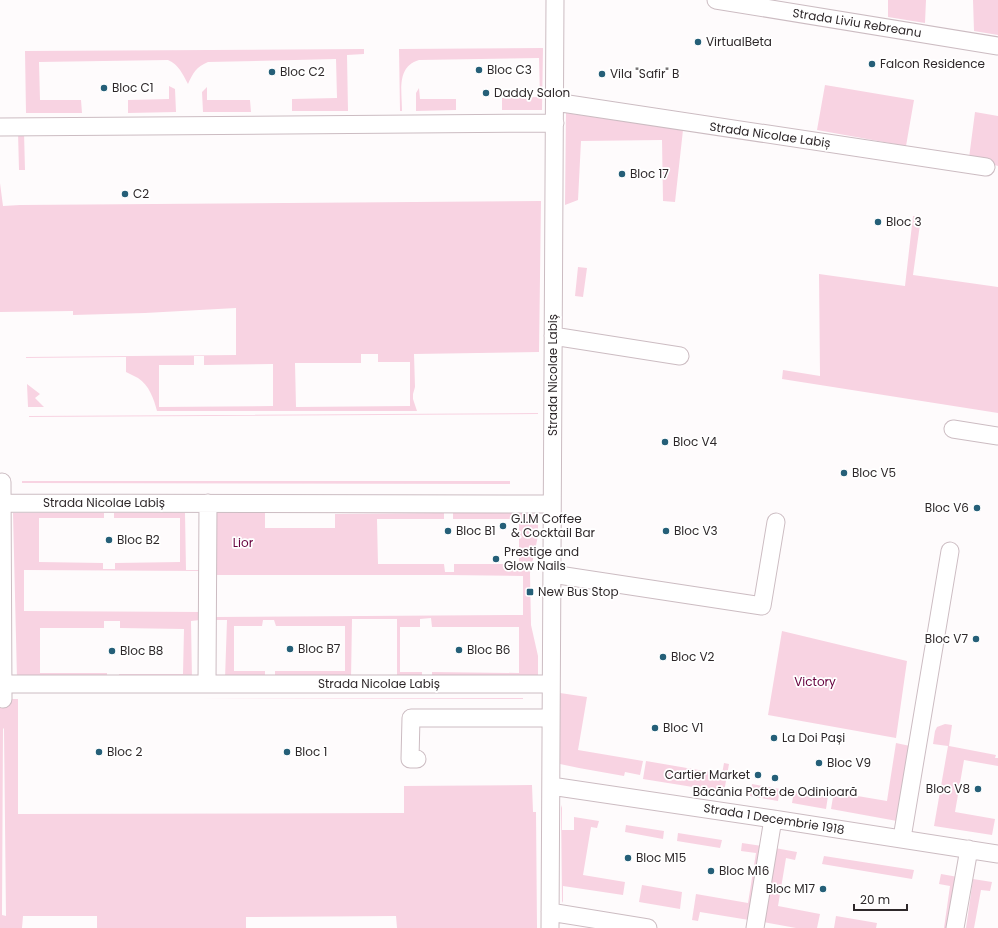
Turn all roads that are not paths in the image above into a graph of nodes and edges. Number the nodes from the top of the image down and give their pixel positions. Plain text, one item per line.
1 (555, 0) edge
2 (716, 0) edge
3 (998, 46) edge
4 (555, 102) junction
5 (555, 123) junction
6 (0, 127) edge
7 (986, 167) dead end
8 (553, 336) junction
9 (680, 356) dead end
10 (953, 429) dead end
11 (998, 436) edge
12 (2, 482) dead end
13 (208, 503) junction
14 (1, 504) edge
15 (552, 504) junction
16 (776, 522) dead end
17 (950, 551) dead end
18 (552, 574) junction
19 (207, 684) junction
20 (551, 684) junction
21 (2, 689) edge
22 (551, 718) junction
23 (417, 759) dead end
24 (551, 786) junction
25 (773, 819) junction
26 (902, 838) junction
27 (969, 849) junction
28 (998, 854) edge
29 (550, 920) edge
30 (648, 928) edge
31 (755, 928) edge
32 (955, 928) edge

1 - 4 street, Strada Nicolae Labiș
2 - 3 street, Strada Liviu Rebreanu
4 - 5 street, Strada Nicolae Labiș
4 - 7 street, Strada Nicolae Labiș
5 - 6 street
5 - 8 street, Strada Nicolae Labiș
8 - 9 street
8 - 15 street, Strada Nicolae Labiș
10 - 11 street
12 - 14 street
13 - 14 street, Strada Nicolae Labiș
13 - 15 street, Strada Nicolae Labiș
13 - 19 street
14 - 21 street
15 - 18 street, Strada Nicolae Labiș
16 - 18 street
17 - 26 street
18 - 20 street, Strada Nicolae Labiș
19 - 20 street, Strada Nicolae Labiș
19 - 21 street, Strada Nicolae Labiș
20 - 22 street, Strada Nicolae Labiș
22 - 23 street
22 - 24 street, Strada Nicolae Labiș
24 - 25 street, Strada 1 Decembrie 1918
24 - 29 street, Strada Nicolae Labiș
25 - 26 street, Strada 1 Decembrie 1918
25 - 31 street
26 - 27 street, Strada 1 Decembrie 1918
27 - 28 street, Strada 1 Decembrie 1918
27 - 32 street
29 - 30 street

